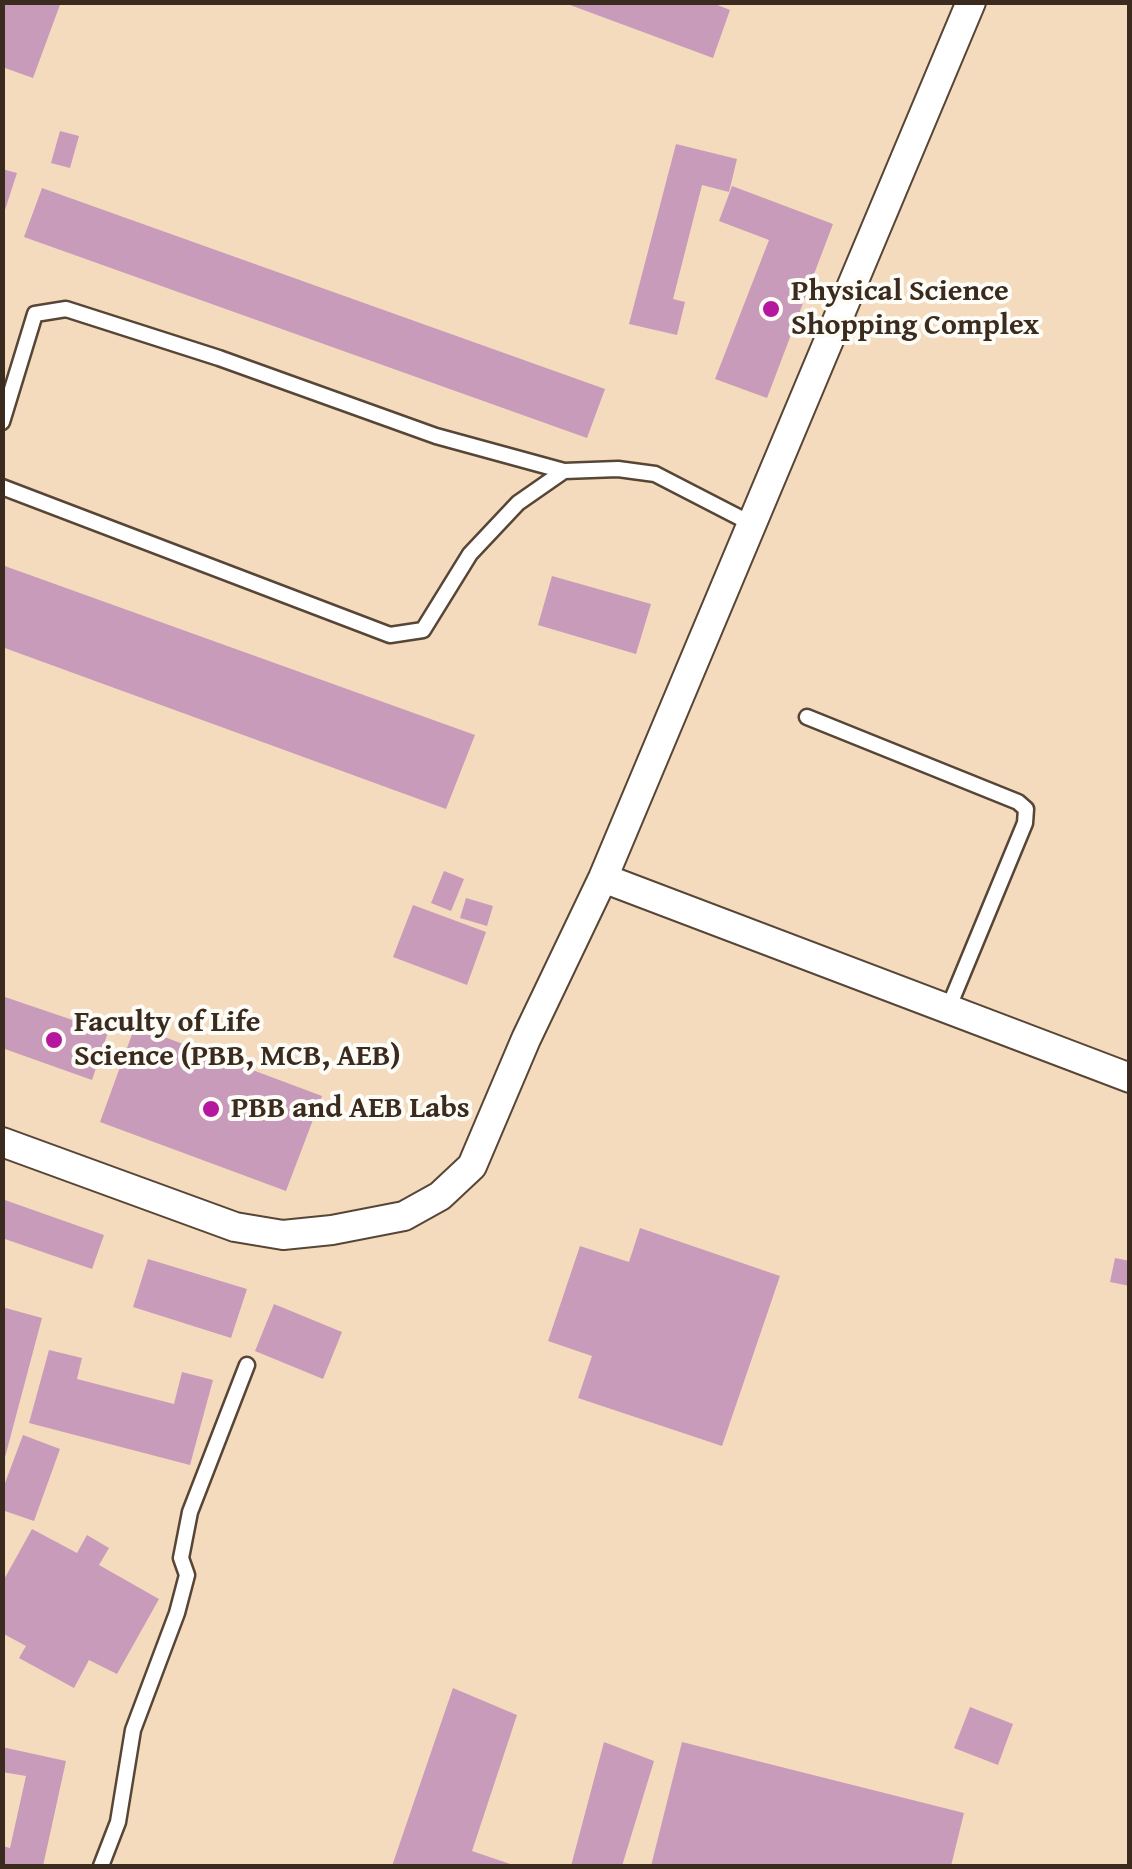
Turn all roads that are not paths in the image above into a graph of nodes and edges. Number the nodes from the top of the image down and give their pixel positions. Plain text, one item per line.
1 (971, 2) edge
2 (2, 422) edge
3 (564, 471) junction
4 (2, 487) edge
5 (753, 524) junction
6 (807, 717) dead end
7 (603, 878) junction
8 (948, 1009) junction
9 (1130, 1078) edge
10 (2, 1142) edge
11 (247, 1365) dead end
12 (102, 1866) edge

1 - 5 street
2 - 3 lane
3 - 4 lane
3 - 5 lane
5 - 7 street
6 - 8 lane
7 - 8 street
7 - 10 street
8 - 9 street
11 - 12 lane

